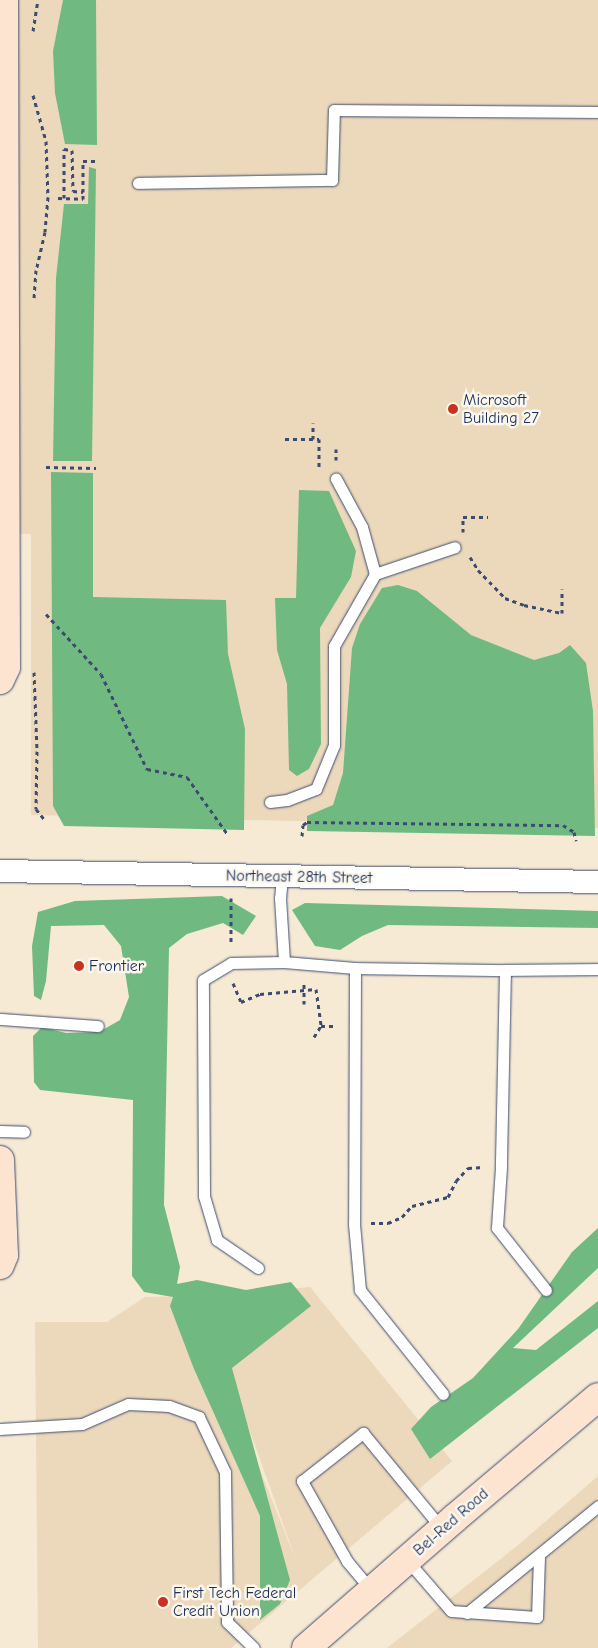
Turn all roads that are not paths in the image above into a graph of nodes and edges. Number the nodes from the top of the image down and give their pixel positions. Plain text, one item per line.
1 (4, 0) edge
2 (598, 112) edge
3 (138, 182) dead end
4 (336, 479) dead end
5 (455, 547) dead end
6 (375, 574) junction
7 (0, 680) edge
8 (270, 802) dead end
9 (0, 872) edge
10 (282, 876) junction
11 (598, 882) edge
12 (284, 962) junction
13 (355, 968) junction
14 (505, 970) junction
15 (598, 970) edge
16 (0, 1019) edge
17 (98, 1026) dead end
18 (0, 1132) edge
19 (24, 1132) dead end
20 (0, 1160) edge
21 (0, 1265) edge
22 (258, 1268) dead end
23 (546, 1290) dead end
24 (443, 1394) dead end
25 (598, 1397) edge
26 (0, 1429) edge
27 (598, 1506) edge
28 (442, 1529) junction
29 (539, 1556) junction
30 (407, 1560) junction
31 (372, 1591) junction
32 (467, 1613) junction
33 (254, 1648) edge
34 (306, 1648) edge

1 - 7 main road
2 - 3 lane
4 - 6 lane
5 - 6 lane
6 - 8 lane
9 - 10 street, Northeast 28th Street
10 - 11 street, Northeast 28th Street
10 - 12 lane
12 - 13 lane
12 - 22 lane
13 - 14 lane
13 - 24 lane
14 - 15 lane
14 - 23 lane
16 - 17 lane
18 - 19 lane
20 - 21 main road
25 - 28 main road, Bel-Red Road
26 - 33 lane
27 - 29 lane
28 - 30 main road, Bel-Red Road
28 - 31 lane
29 - 32 lane
29 - 32 lane
30 - 31 main road, Bel-Red Road
30 - 32 lane
31 - 34 main road, Bel-Red Road

